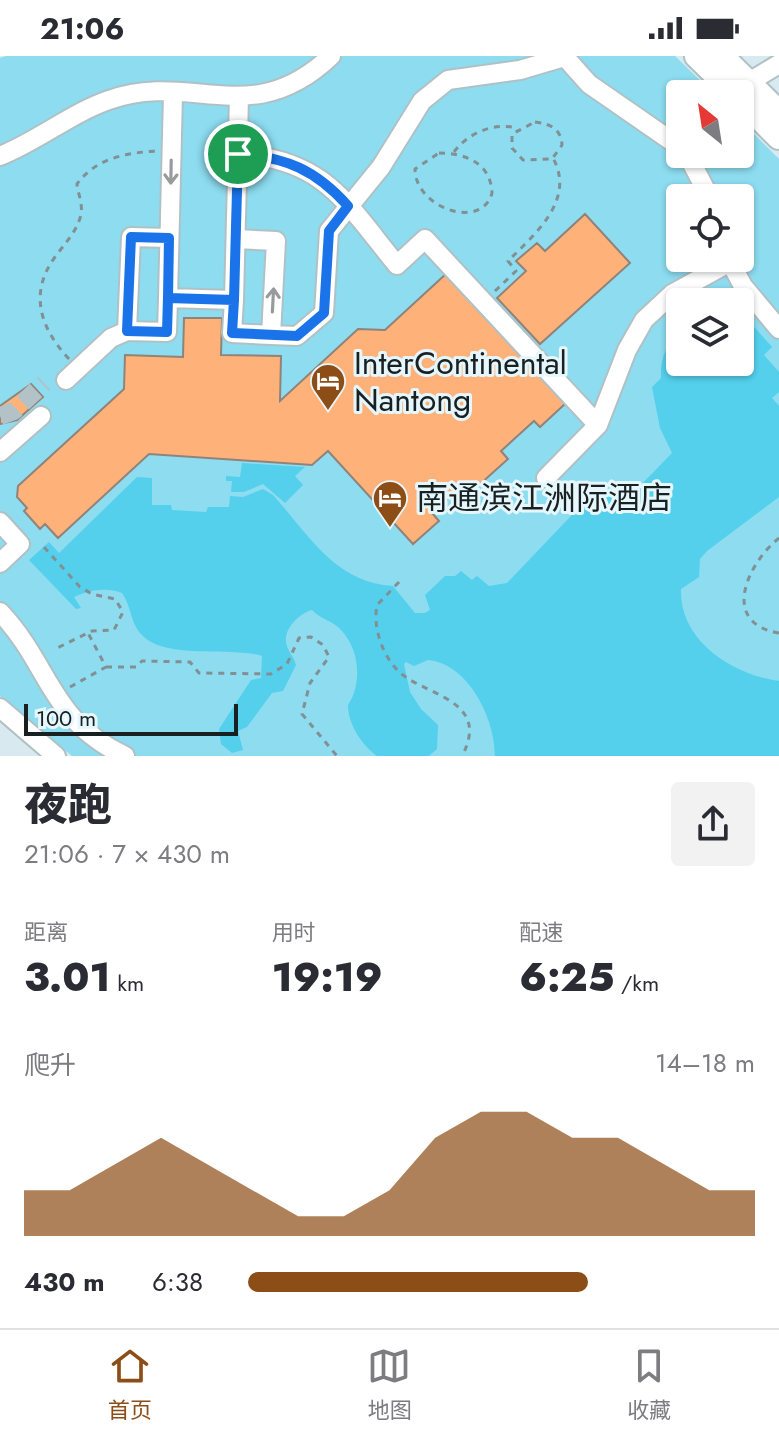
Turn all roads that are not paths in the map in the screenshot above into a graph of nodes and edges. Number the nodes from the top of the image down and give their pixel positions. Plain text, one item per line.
1 (331, 56) edge
2 (564, 56) edge
3 (697, 56) edge
4 (721, 56) edge
5 (778, 65) edge
6 (726, 80) edge
7 (734, 80) edge
8 (754, 83) edge
9 (173, 94) junction
10 (239, 96) junction
11 (754, 99) edge
12 (754, 107) edge
13 (779, 113) edge
14 (666, 137) edge
15 (779, 137) edge
16 (238, 154) junction
17 (0, 156) edge
18 (348, 206) junction
19 (169, 238) junction
20 (236, 239) junction
21 (709, 272) edge
22 (735, 272) edge
23 (168, 298) junction
24 (234, 300) junction
25 (779, 329) edge
26 (127, 331) junction
27 (271, 335) junction
28 (72, 374) road end
29 (41, 416) dead end
30 (598, 425) junction
31 (0, 452) edge
32 (546, 478) dead end
33 (0, 522) edge
34 (0, 563) edge
35 (0, 612) edge
36 (0, 708) edge
37 (56, 756) edge
38 (125, 756) edge

1 - 10 street
2 - 14 street
2 - 18 street
3 - 6 main road
4 - 7 main road
5 - 8 street
9 - 10 street
9 - 17 street
9 -> 19 street
10 - 16 street
11 - 13 main road
12 - 15 main road
16 - 18 street
16 - 20 street
18 - 27 street
18 - 30 street
19 - 23 street
19 - 26 street
20 - 24 street
27 -> 20 street
21 - 30 street
22 - 25 street
23 - 24 street
23 - 26 street
24 - 27 street
26 - 28 street
29 - 31 street
30 - 32 street
33 - 34 street
35 - 38 street
36 - 37 street

